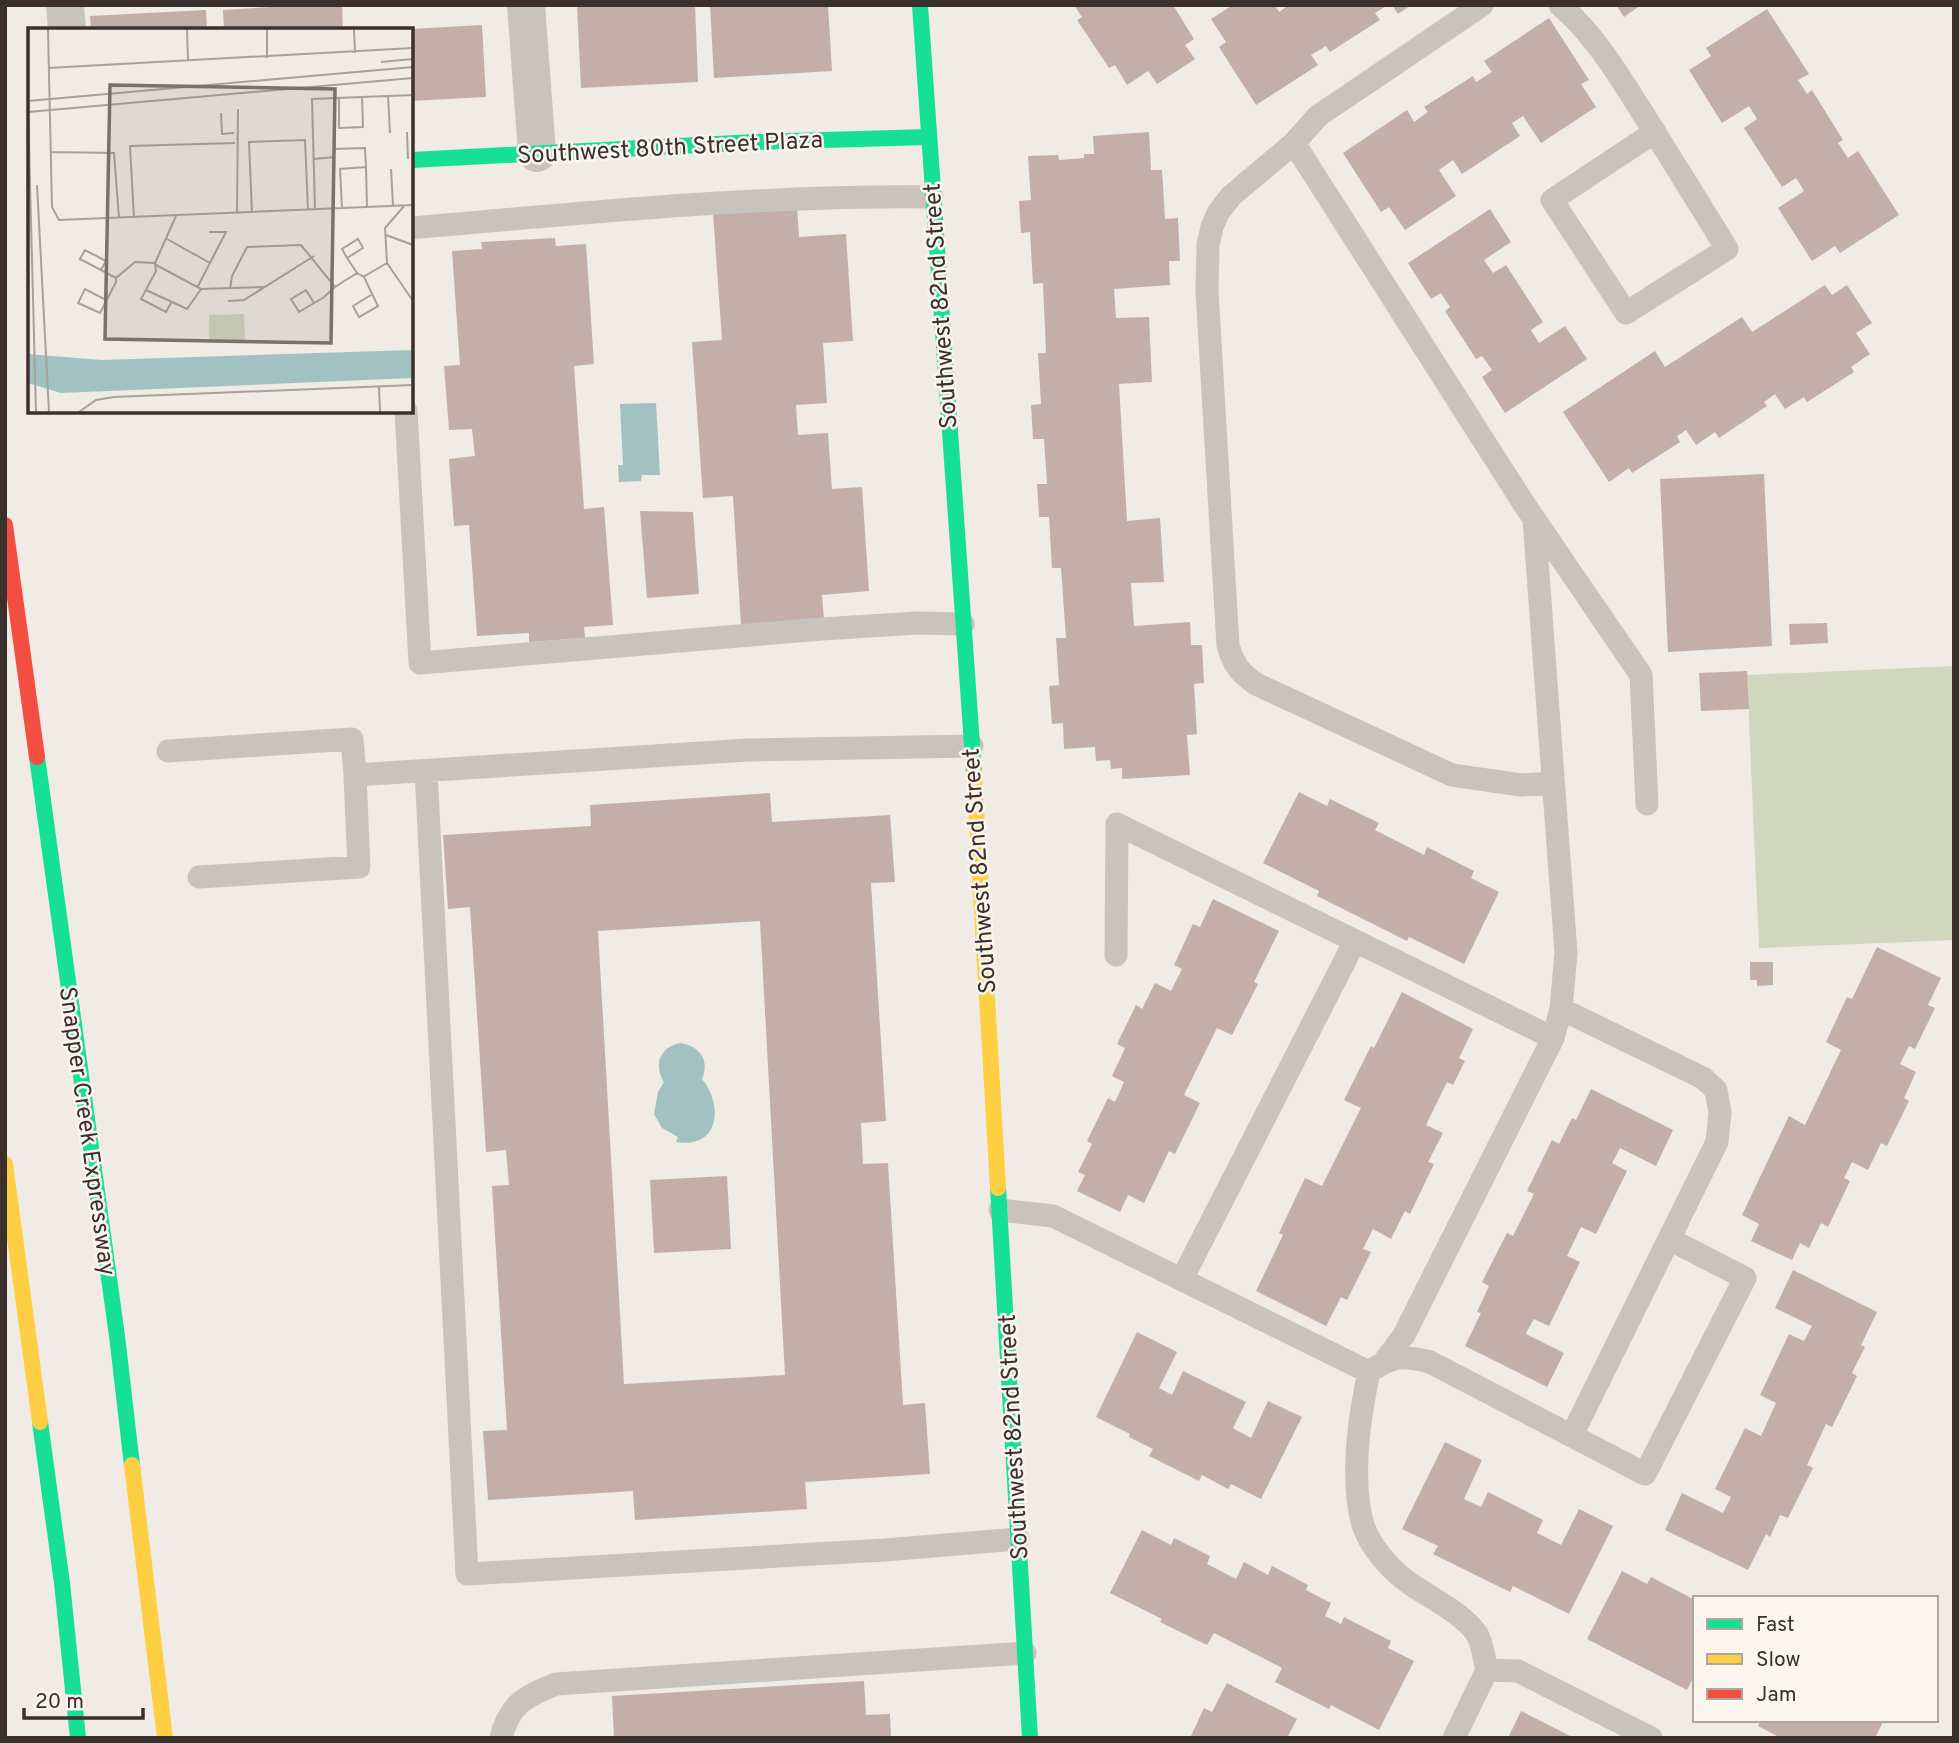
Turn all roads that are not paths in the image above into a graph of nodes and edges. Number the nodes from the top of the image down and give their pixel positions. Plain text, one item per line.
1 (65, 5) edge
2 (526, 5) edge
3 (920, 5) edge
4 (1482, 5) edge
5 (1560, 5) edge
6 (67, 28) edge
7 (1655, 132) junction
8 (929, 137) junction
9 (1294, 144) junction
10 (537, 153) junction
11 (413, 160) edge
12 (932, 197) junction
13 (413, 228) edge
14 (406, 413) edge
15 (1534, 520) junction
16 (5, 525) edge
17 (963, 624) junction
18 (972, 746) junction
19 (168, 751) dead end
20 (426, 771) junction
21 (355, 775) junction
22 (1553, 783) junction
23 (1647, 804) dead end
24 (199, 877) dead end
25 (1355, 941) junction
26 (1116, 955) dead end
27 (1561, 1009) junction
28 (1553, 1038) junction
29 (5, 1164) edge
30 (1000, 1210) junction
31 (1669, 1238) junction
32 (1182, 1279) junction
33 (1376, 1367) junction
34 (1572, 1436) junction
35 (1018, 1539) junction
36 (1025, 1653) junction
37 (1487, 1670) junction
38 (78, 1738) edge
39 (164, 1738) edge
40 (502, 1738) edge
41 (1030, 1738) edge
42 (1454, 1738) edge
43 (1651, 1738) edge

1 - 6 street
2 - 10 street
3 - 8 main road, Southwest 82nd Street
4 - 9 lane
5 - 7 lane
7 - 7 lane
8 - 10 main road, Southwest 80th Street Plaza
8 - 12 main road, Southwest 82nd Street
9 - 15 lane
9 - 22 lane
10 - 11 main road, Southwest 80th Street Plaza
12 - 13 lane
12 - 17 main road, Southwest 82nd Street
14 - 17 lane
15 - 22 lane
15 - 23 lane
16 - 39 main road, Snapper Creek Expressway
17 - 18 main road, Southwest 82nd Street
18 - 20 lane
18 - 30 main road, Southwest 82nd Street
19 - 21 lane
20 - 21 lane
20 - 35 lane
21 - 24 lane
22 - 27 lane
25 - 26 lane
25 - 28 lane
25 - 32 lane
27 - 28 lane
27 - 31 lane
28 - 33 lane
29 - 38 main road
30 - 32 lane
30 - 35 main road, Southwest 82nd Street
31 - 34 lane
31 - 34 lane
32 - 33 lane
33 - 34 lane
33 - 37 lane
35 - 36 main road, Southwest 82nd Street
36 - 40 lane
36 - 41 main road, Southwest 82nd Street
37 - 42 lane
37 - 43 lane

